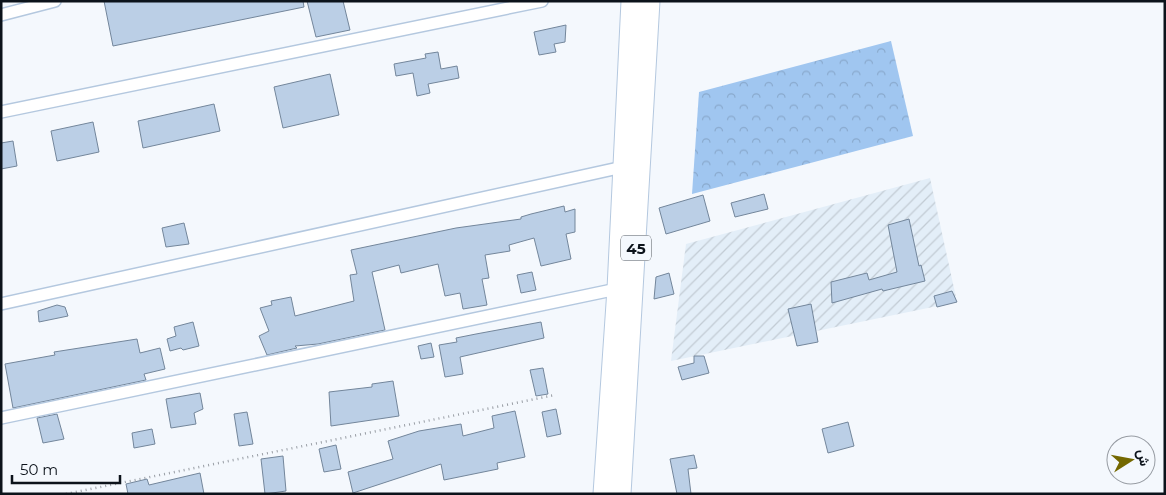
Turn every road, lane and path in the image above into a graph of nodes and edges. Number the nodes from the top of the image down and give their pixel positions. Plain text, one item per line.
1 (55, 1) edge
2 (542, 1) edge
3 (631, 1) edge
4 (650, 1) edge
5 (511, 4) edge
6 (1, 15) edge
7 (1, 112) edge
8 (623, 167) junction
9 (617, 289) junction
10 (1, 304) edge
11 (555, 395) dead end
12 (1, 418) edge
13 (66, 494) edge
14 (603, 494) edge
15 (621, 494) edge

1 - 6 street
2 - 5 street
3 - 8 highway, 45
4 - 15 highway, 45
5 - 7 street
8 - 9 highway, 45
8 - 10 street
9 - 12 street
9 - 14 highway, 45
11 - 13 path

